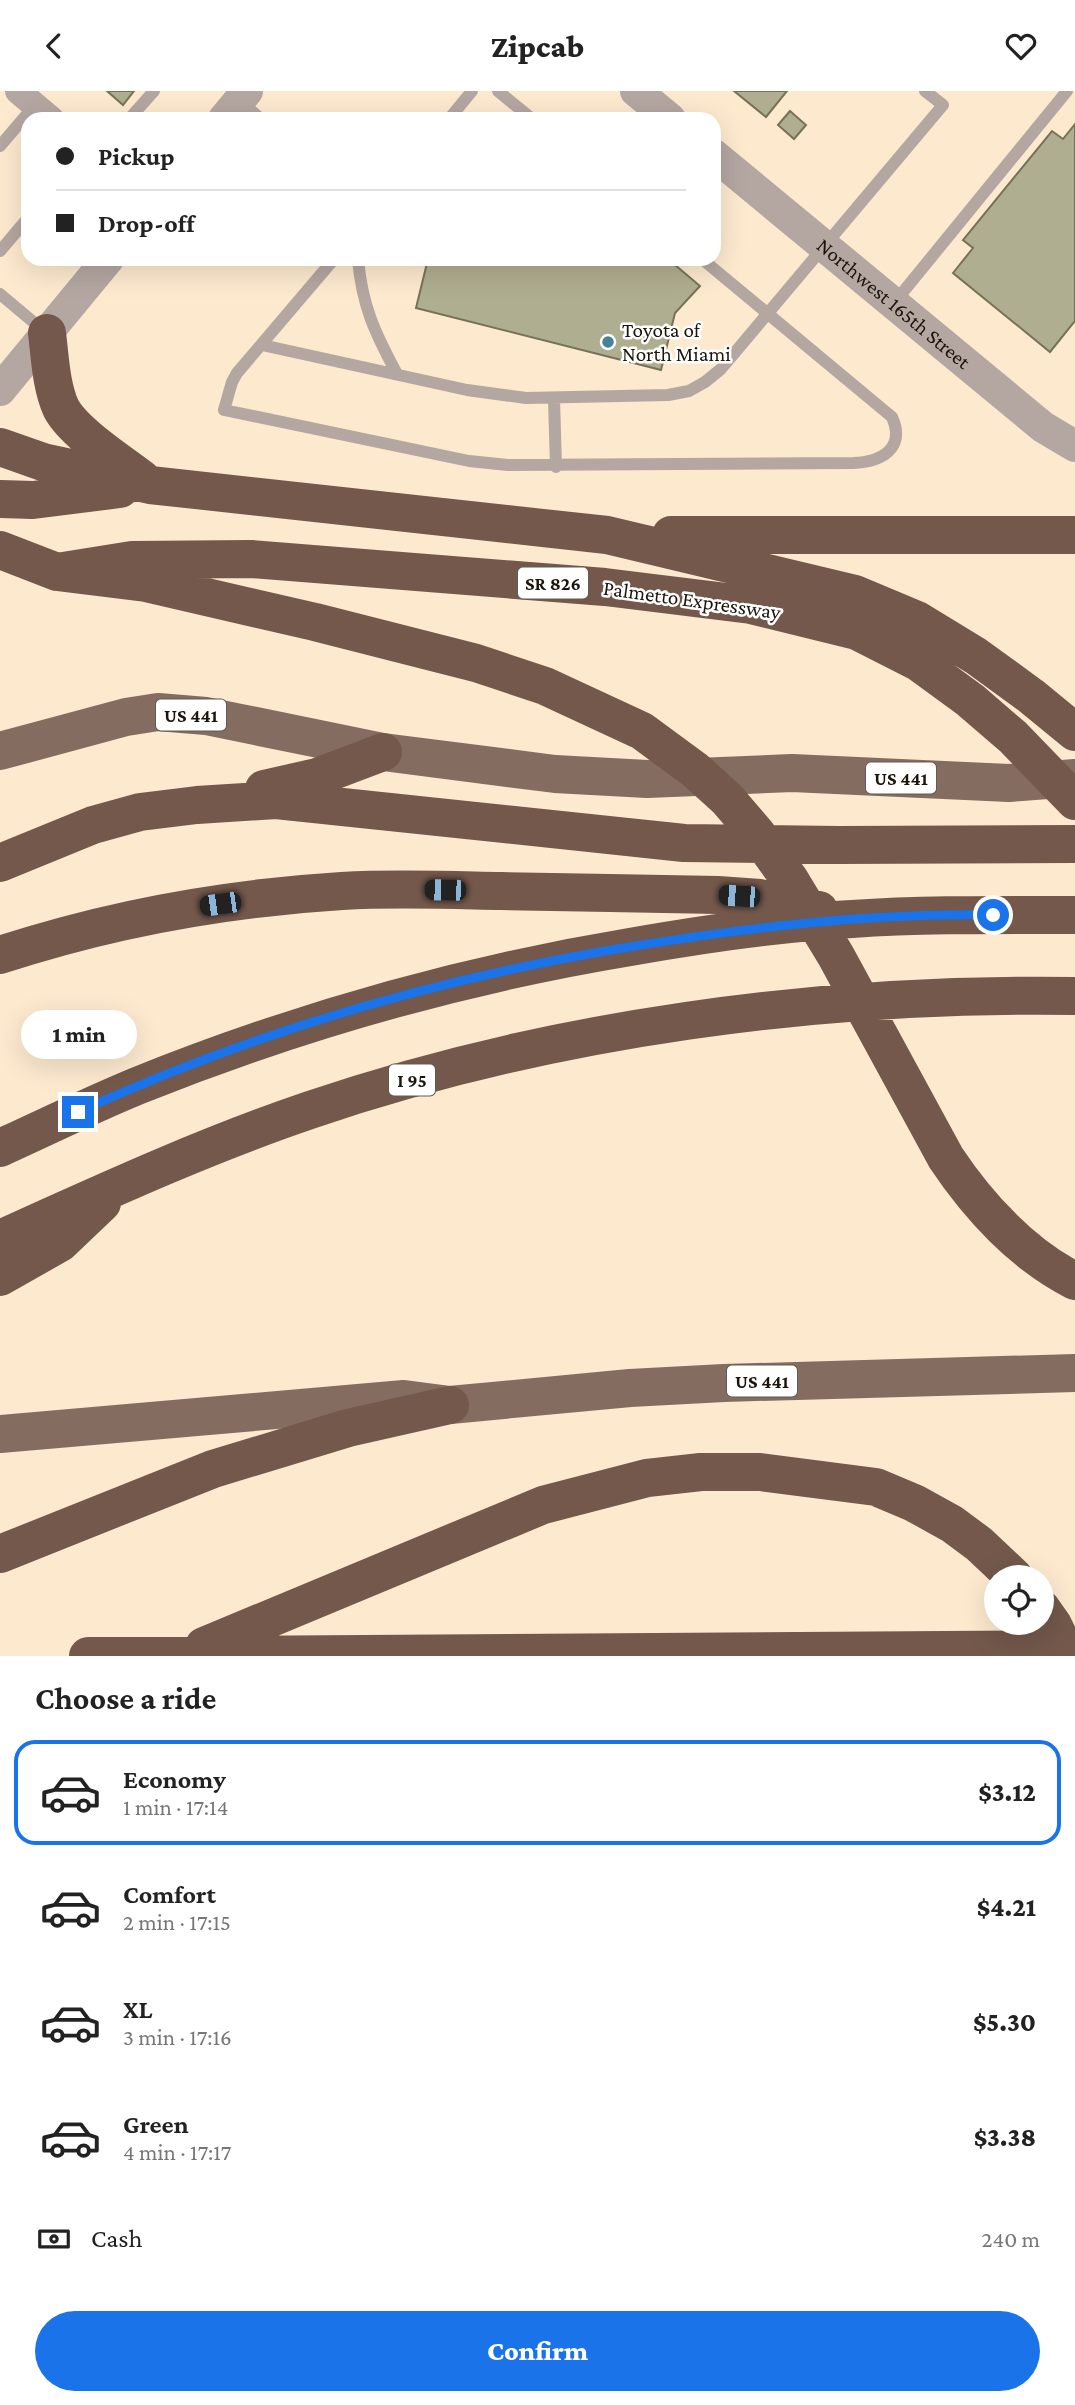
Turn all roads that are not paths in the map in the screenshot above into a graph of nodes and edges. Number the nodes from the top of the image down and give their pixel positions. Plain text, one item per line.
1 (153, 91) edge
2 (472, 91) edge
3 (498, 91) edge
4 (636, 91) edge
5 (925, 91) edge
6 (1071, 92) edge
7 (135, 112) edge
8 (455, 112) edge
9 (524, 112) edge
10 (662, 112) edge
11 (21, 121) edge
12 (0, 146) edge
13 (721, 161) edge
14 (21, 226) edge
15 (825, 246) junction
16 (0, 251) edge
17 (102, 266) edge
18 (328, 266) edge
19 (359, 266) edge
20 (710, 266) edge
21 (0, 294) edge
22 (894, 303) junction
23 (768, 314) junction
24 (47, 333) junction
25 (262, 345) junction
26 (397, 374) junction
27 (0, 390) edge
28 (554, 399) junction
29 (1075, 446) edge
30 (0, 447) edge
31 (556, 467) junction
32 (150, 485) junction
33 (0, 499) edge
34 (607, 535) junction
35 (1075, 535) edge
36 (0, 550) edge
37 (57, 572) junction
38 (1075, 732) edge
39 (0, 751) edge
40 (383, 752) junction
41 (1075, 778) edge
42 (1075, 801) edge
43 (197, 805) junction
44 (1075, 843) edge
45 (0, 863) edge
46 (1075, 915) edge
47 (861, 918) junction
48 (0, 955) edge
49 (1075, 996) edge
50 (0, 1148) edge
51 (122, 1184) junction
52 (0, 1239) edge
53 (0, 1277) edge
54 (1075, 1282) edge
55 (1075, 1373) edge
56 (450, 1405) junction
57 (0, 1434) edge
58 (0, 1554) edge
59 (1001, 1565) edge
60 (1054, 1625) edge
61 (1075, 1649) edge
62 (88, 1656) edge
63 (179, 1656) edge
64 (1068, 1656) edge

1 - 7 lane
2 - 8 lane
3 - 9 lane
4 - 10 street
5 - 15 lane
6 - 22 lane
11 - 12 lane
13 - 15 street, Northwest 165th Street
14 - 16 lane
15 - 22 street, Northwest 165th Street
15 - 23 lane
17 - 24 street
18 - 25 lane
19 - 26 lane
20 - 23 lane
21 - 24 lane
22 - 29 street, Northwest 165th Street
23 - 28 lane
23 - 31 lane
24 - 27 street
24 - 32 highway
25 - 26 lane
25 - 31 lane
26 - 28 lane
28 - 31 lane
30 - 32 highway, Palmetto Expressway
32 - 33 highway
32 - 34 highway, Palmetto Expressway
34 - 35 highway
34 - 38 highway, Palmetto Expressway
36 - 37 highway
37 - 42 highway, Palmetto Expressway / SR 826
37 - 54 highway
39 - 40 main road, US 441
40 - 41 main road, US 441
40 - 43 highway
43 - 44 highway
43 - 45 highway
46 - 47 highway
47 - 48 highway
47 - 50 highway
49 - 51 highway, I 95
51 - 52 highway, I 95
51 - 53 highway
55 - 56 main road, US 441
56 - 57 main road, US 441
56 - 58 highway
59 - 63 highway
60 - 64 highway
61 - 62 highway

